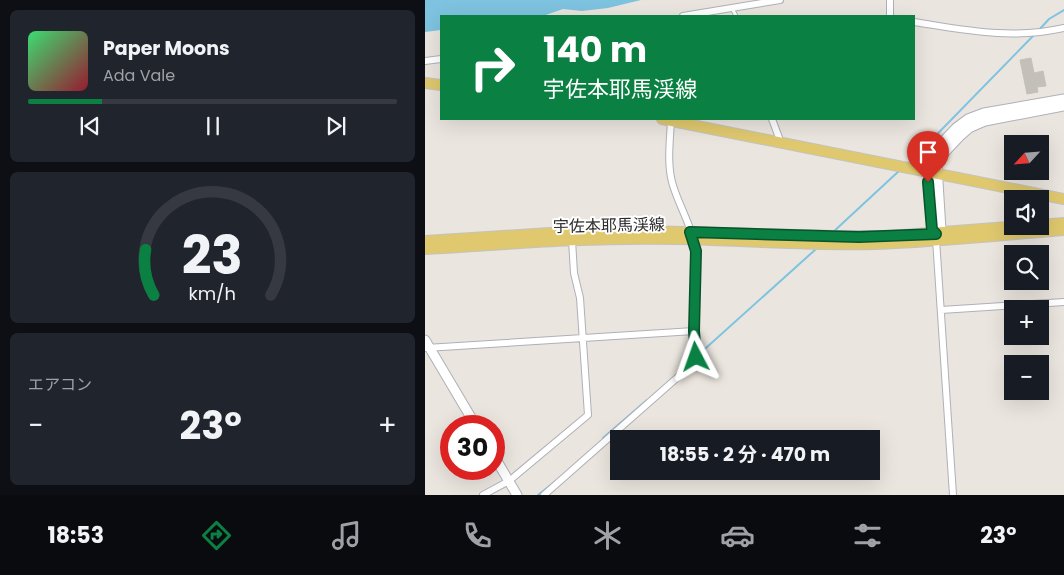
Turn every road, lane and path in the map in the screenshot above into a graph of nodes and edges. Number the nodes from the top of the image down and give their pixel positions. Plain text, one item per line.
1 (780, 0) edge
2 (891, 0) edge
3 (732, 8) junction
4 (689, 15) edge
5 (736, 15) edge
6 (890, 15) edge
7 (915, 22) edge
8 (1064, 28) edge
9 (440, 59) edge
10 (425, 62) edge
11 (425, 84) edge
12 (440, 85) edge
13 (1064, 99) edge
14 (1064, 106) edge
15 (667, 120) edge
16 (772, 120) edge
17 (704, 123) edge
18 (781, 143) junction
19 (933, 172) junction
20 (1064, 199) edge
21 (1064, 223) edge
22 (1049, 224) edge
23 (1004, 228) edge
24 (1064, 230) edge
25 (692, 236) junction
26 (936, 237) junction
27 (572, 240) junction
28 (425, 241) edge
29 (425, 249) edge
30 (1064, 302) edge
31 (941, 310) junction
32 (694, 331) junction
33 (583, 338) junction
34 (427, 345) edge
35 (469, 415) edge
36 (505, 474) edge
37 (509, 480) junction
38 (483, 495) edge
39 (517, 495) edge
40 (543, 495) edge
41 (953, 495) edge

1 - 3 street
2 - 6 street
3 - 4 street
3 - 5 lane
7 - 8 street
9 - 10 street
11 - 12 main road
13 - 19 street
14 - 19 street
15 - 17 main road
15 - 25 street
16 - 18 street
17 - 18 main road
18 - 19 main road
19 - 20 main road
19 - 26 street
21 - 22 main road
23 - 26 main road, 宇佐本耶馬渓線
24 - 26 main road, 宇佐本耶馬渓線
25 - 26 main road, 宇佐本耶馬渓線
25 - 26 main road, 宇佐本耶馬渓線
25 - 27 main road, 宇佐本耶馬渓線
25 - 28 main road, 宇佐本耶馬渓線
25 - 32 street
26 - 31 street
27 - 29 main road, 宇佐本耶馬渓線
27 - 33 street
30 - 31 street
31 - 41 street
32 - 33 street
32 - 40 street
33 - 34 street
33 - 37 street
34 - 35 street
36 - 37 street
37 - 38 street
37 - 39 street

